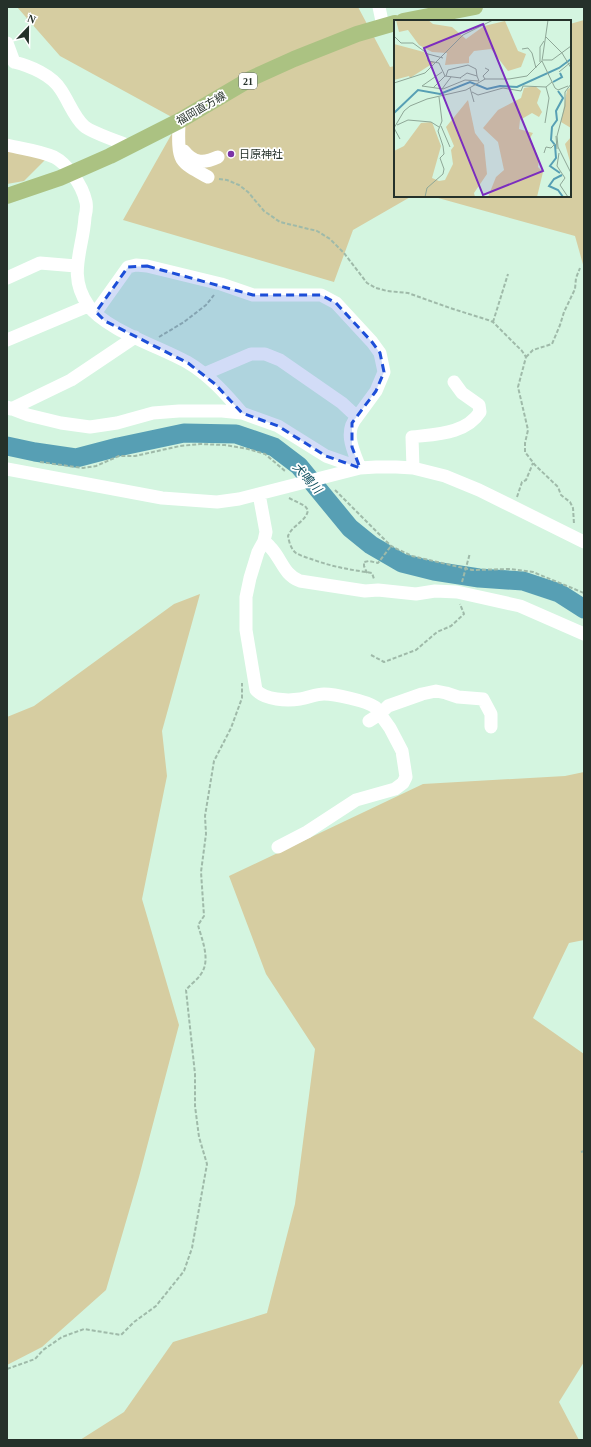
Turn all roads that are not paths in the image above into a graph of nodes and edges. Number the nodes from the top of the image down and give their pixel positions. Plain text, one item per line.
1 (379, 7) edge
2 (475, 7) edge
3 (408, 20) edge
4 (389, 24) edge
5 (7, 43) edge
6 (10, 65) edge
7 (179, 121) junction
8 (7, 145) edge
9 (179, 145) junction
10 (130, 146) junction
11 (218, 157) dead end
12 (208, 177) road end
13 (9, 195) edge
14 (76, 266) junction
15 (7, 278) edge
16 (92, 309) junction
17 (135, 337) junction
18 (7, 340) edge
19 (204, 374) junction
20 (454, 382) dead end
21 (9, 408) edge
22 (242, 413) junction
23 (357, 417) junction
24 (360, 468) junction
25 (413, 468) junction
26 (7, 469) edge
27 (259, 494) junction
28 (264, 541) junction
29 (584, 542) edge
30 (584, 634) edge
31 (375, 717) junction
32 (491, 727) dead end
33 (278, 847) dead end

1 - 4 street
2 - 3 main road
4 - 7 main road, 福岡直方線 / 21
5 - 6 street
6 - 10 street
7 - 9 street
7 - 10 main road, 福岡直方線 / 21
8 - 14 street
9 - 11 street
9 - 12 street
10 - 13 main road, 福岡直方線 / 21
14 - 15 street
14 - 16 street
16 - 17 street
16 - 18 street
16 - 23 street
17 - 19 street
17 - 21 street
19 - 22 street
19 - 23 street
20 - 25 street
21 - 22 street
22 - 24 street
23 - 24 street
24 - 25 street
24 - 27 street
25 - 29 street
26 - 27 street
27 - 28 street
28 - 30 street
28 - 31 street
31 - 32 street
31 - 33 street

